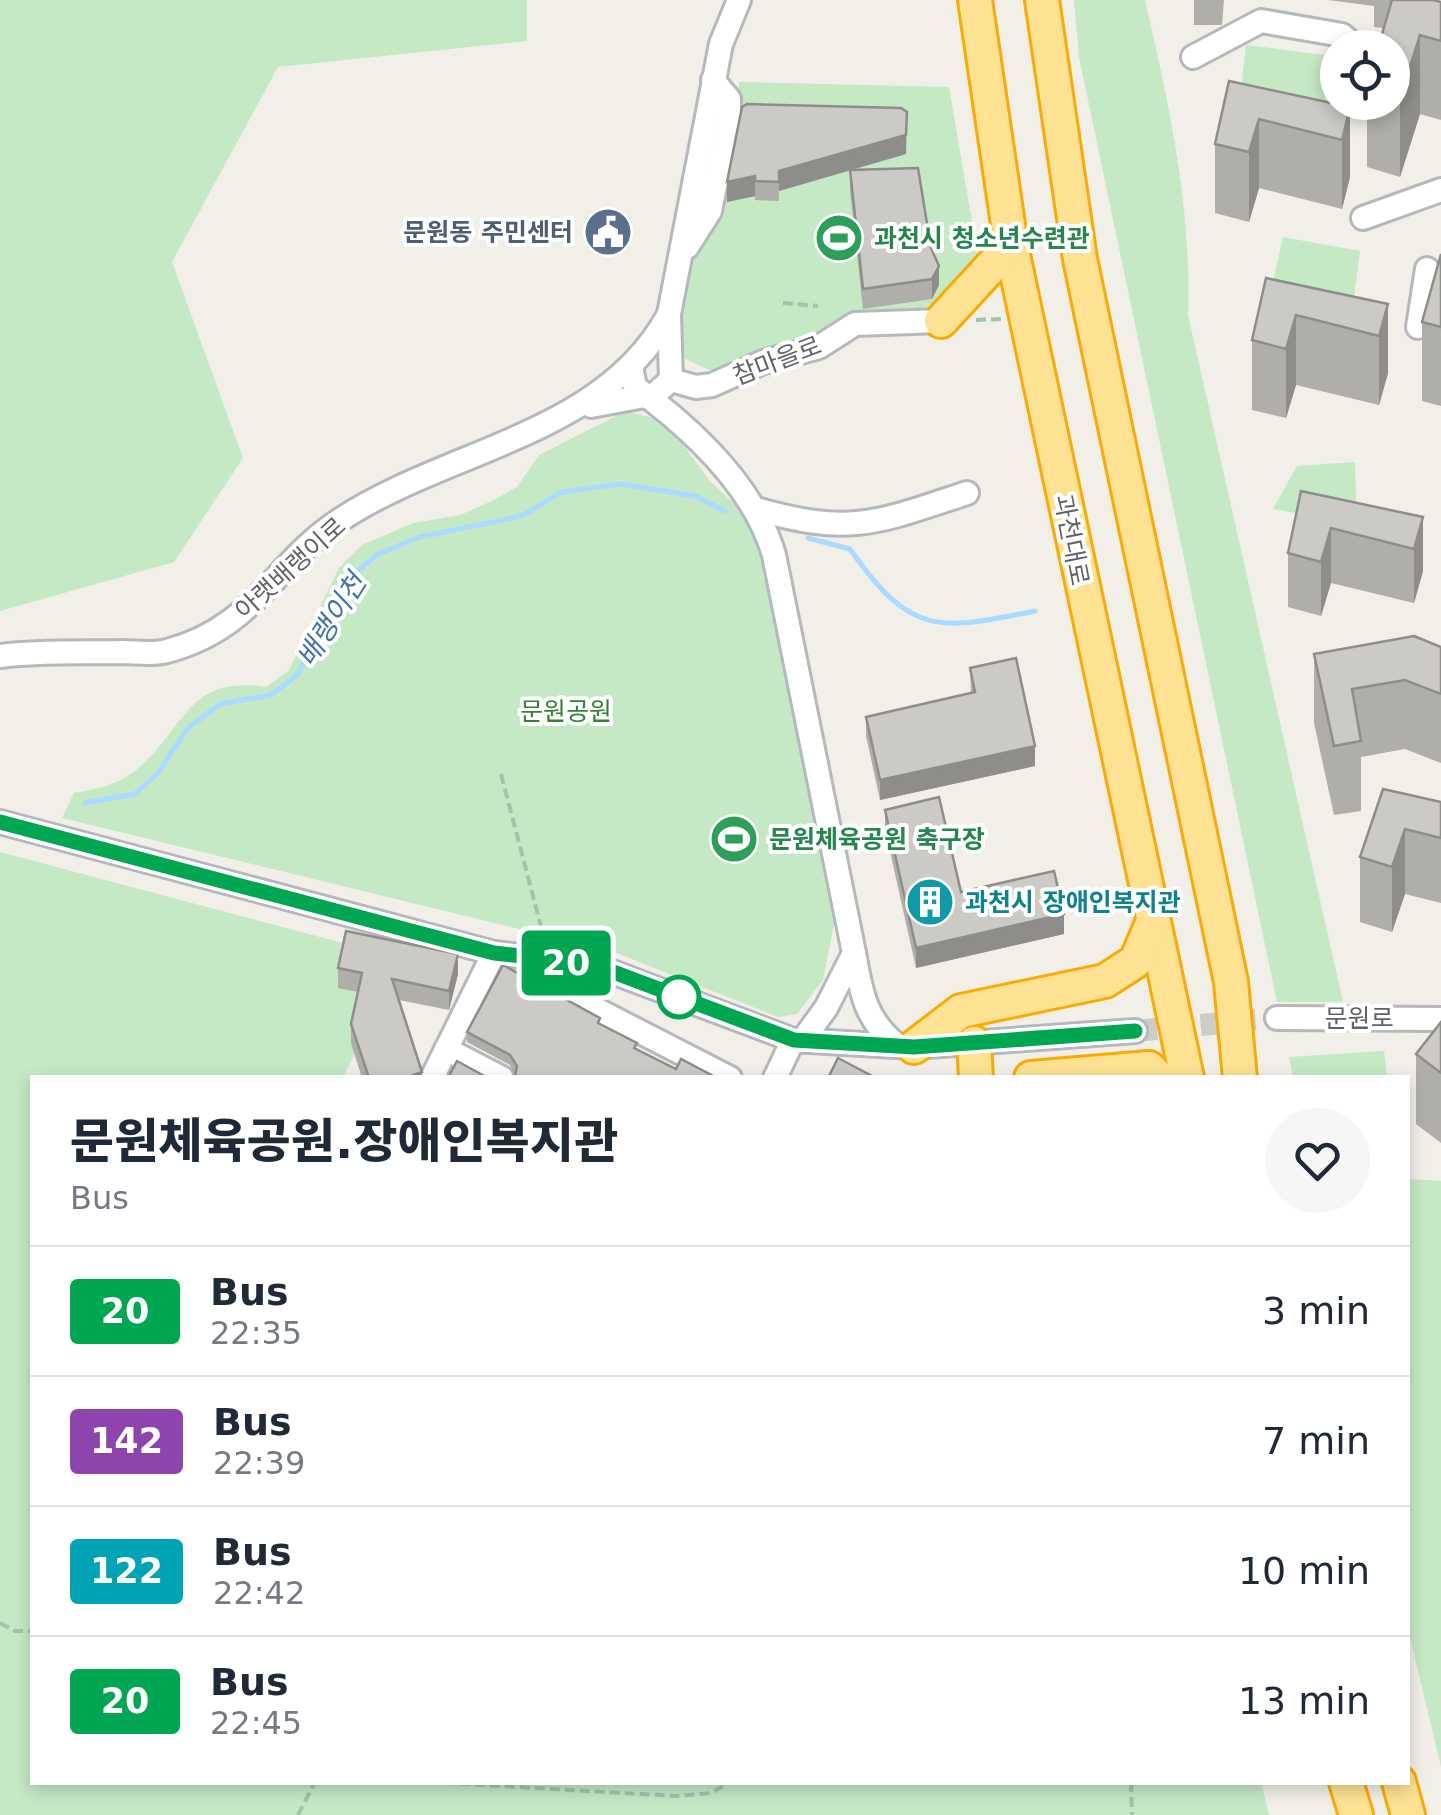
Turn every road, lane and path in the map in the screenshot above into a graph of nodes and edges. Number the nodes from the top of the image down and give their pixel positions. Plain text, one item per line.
1 (739, 0) edge
2 (975, 0) edge
3 (1042, 0) edge
4 (1320, 31) edge
5 (1193, 57) dead end
6 (1441, 190) edge
7 (1363, 218) dead end
8 (1012, 245) junction
9 (1427, 269) dead end
10 (782, 304) dead end
11 (818, 306) dead end
12 (669, 314) junction
13 (941, 320) joint
14 (1418, 328) dead end
15 (636, 362) junction
16 (663, 381) junction
17 (565, 413) junction
18 (967, 493) dead end
19 (756, 510) junction
20 (0, 656) edge
21 (501, 774) dead end
22 (0, 822) edge
23 (1153, 921) junction
24 (494, 953) junction
25 (854, 953) junction
26 (544, 960) junction
27 (1277, 1018) tunnel mouth
28 (1441, 1018) edge
29 (1135, 1031) tunnel mouth
30 (798, 1041) junction
31 (974, 1044) junction
32 (905, 1046) junction
33 (446, 1049) junction
34 (433, 1075) edge
35 (496, 1075) edge
36 (724, 1075) edge
37 (777, 1075) edge
38 (976, 1075) edge
39 (1066, 1075) edge
40 (1156, 1075) edge
41 (1186, 1075) edge
42 (1240, 1075) edge
43 (0, 1622) edge
44 (30, 1631) edge
45 (313, 1785) edge
46 (483, 1785) edge
47 (726, 1785) edge
48 (1131, 1785) edge
49 (1347, 1785) edge
50 (1400, 1785) edge
51 (298, 1815) edge
52 (1132, 1815) edge
53 (1356, 1815) edge
54 (1408, 1815) edge

1 - 12 street
2 - 8 highway, 과천대로
3 - 42 highway
4 - 5 street
6 - 7 street
8 - 13 highway
8 - 23 highway, 과천대로
9 - 14 street
10 - 11 path
12 - 15 street
12 - 16 street
13 - 16 street, 참마을로
15 - 16 street
15 - 16 street
15 - 17 street
16 - 17 street
16 - 19 street
17 - 20 street, 아랫배랭이로
18 - 19 street
19 - 25 street
21 - 26 path
22 - 24 street
23 - 32 highway
23 - 41 highway, 과천대로
24 - 26 street
24 - 33 street
25 - 30 street
25 - 32 street
26 - 30 street
26 - 36 street
27 - 28 street, 문원로
29 - 31 street
30 - 32 street
30 - 37 street
31 - 32 street
31 - 38 highway
33 - 34 street
33 - 35 street
39 - 40 highway
43 - 44 path
45 - 51 path
46 - 47 path
48 - 52 path
49 - 53 highway
50 - 54 highway

